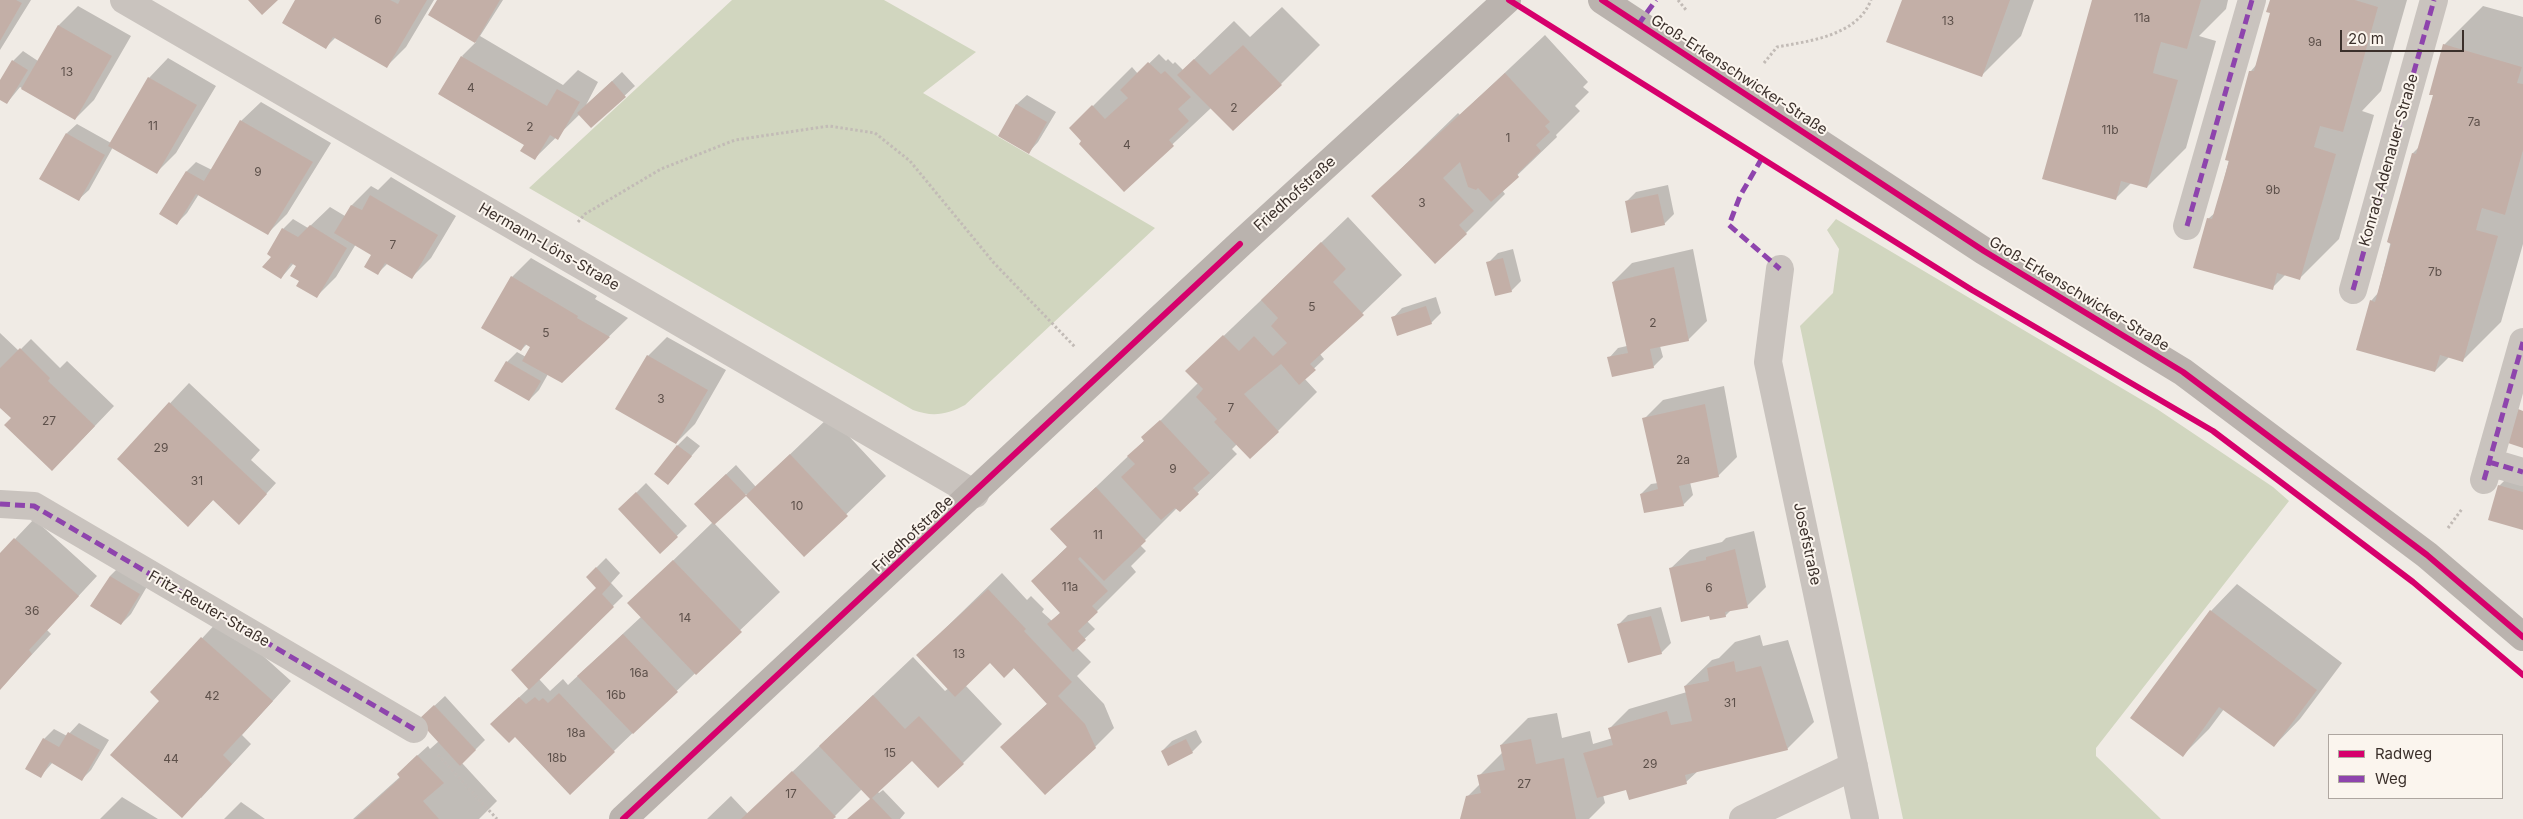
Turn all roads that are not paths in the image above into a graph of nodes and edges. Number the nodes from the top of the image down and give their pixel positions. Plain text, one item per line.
1 (124, 0) edge
2 (1507, 0) edge
3 (1602, 0) edge
4 (2252, 0) edge
5 (2434, 0) edge
6 (2187, 226) dead end
7 (1780, 269) dead end
8 (2353, 290) dead end
9 (2523, 342) edge
10 (2523, 472) edge
11 (975, 494) junction
12 (0, 504) edge
13 (2523, 637) edge
14 (414, 729) road end
15 (1854, 766) junction
16 (623, 819) edge
17 (1743, 819) edge
18 (1865, 819) edge

1 - 11 street, Hermann-Löns-Straße
2 - 11 main road, Friedhofstraße
3 - 13 main road, Groß-Erkenschwicker-Straße
4 - 6 street
5 - 8 street, Konrad-Adenauer-Straße
7 - 15 street, Josefstraße
9 - 10 street
11 - 16 main road, Friedhofstraße
12 - 14 street, Fritz-Reuter-Straße
15 - 17 street
15 - 18 street, Josefstraße

